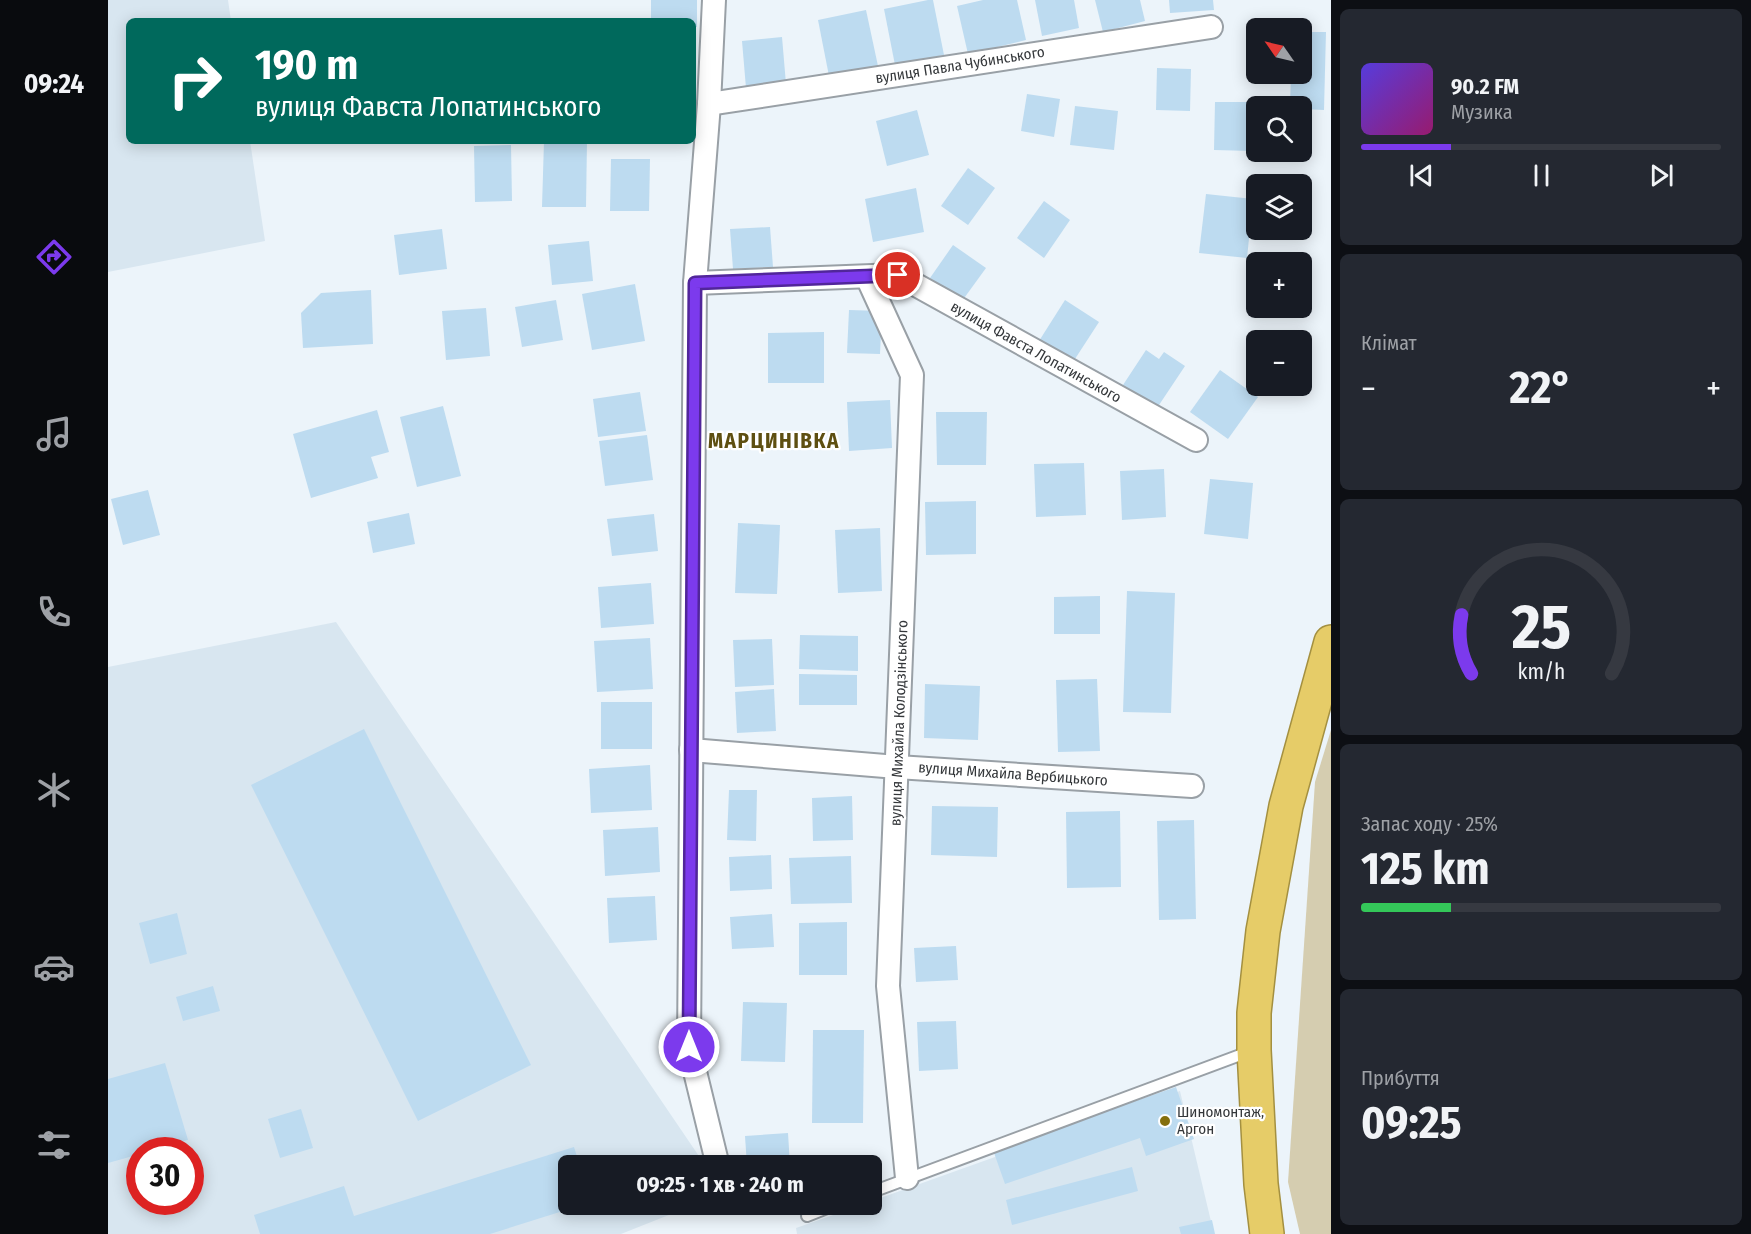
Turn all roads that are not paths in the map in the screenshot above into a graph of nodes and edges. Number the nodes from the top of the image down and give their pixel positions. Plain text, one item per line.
1 (714, 0) edge
2 (1211, 27) dead end
3 (709, 104) junction
4 (867, 277) junction
5 (695, 283) junction
6 (1196, 440) dead end
7 (1331, 642) edge
8 (691, 750) junction
9 (897, 767) junction
10 (1192, 786) dead end
11 (1254, 1050) junction
12 (715, 1155) edge
13 (907, 1178) junction
14 (882, 1188) edge
15 (1266, 1234) edge

1 - 3 street
2 - 3 street, вулиця Павла Чубинського
3 - 5 street
4 - 5 street, вулиця Фавста Лопатинського
4 - 6 street, вулиця Фавста Лопатинського
4 - 9 street, вулиця Михайла Колодзінського
5 - 8 street
7 - 11 highway
8 - 9 street, вулиця Михайла Вербицького
8 - 12 street
9 - 10 street, вулиця Михайла Вербицького
9 - 13 street, вулиця Михайла Колодзінського
11 - 13 lane
11 - 15 highway
13 - 14 lane

